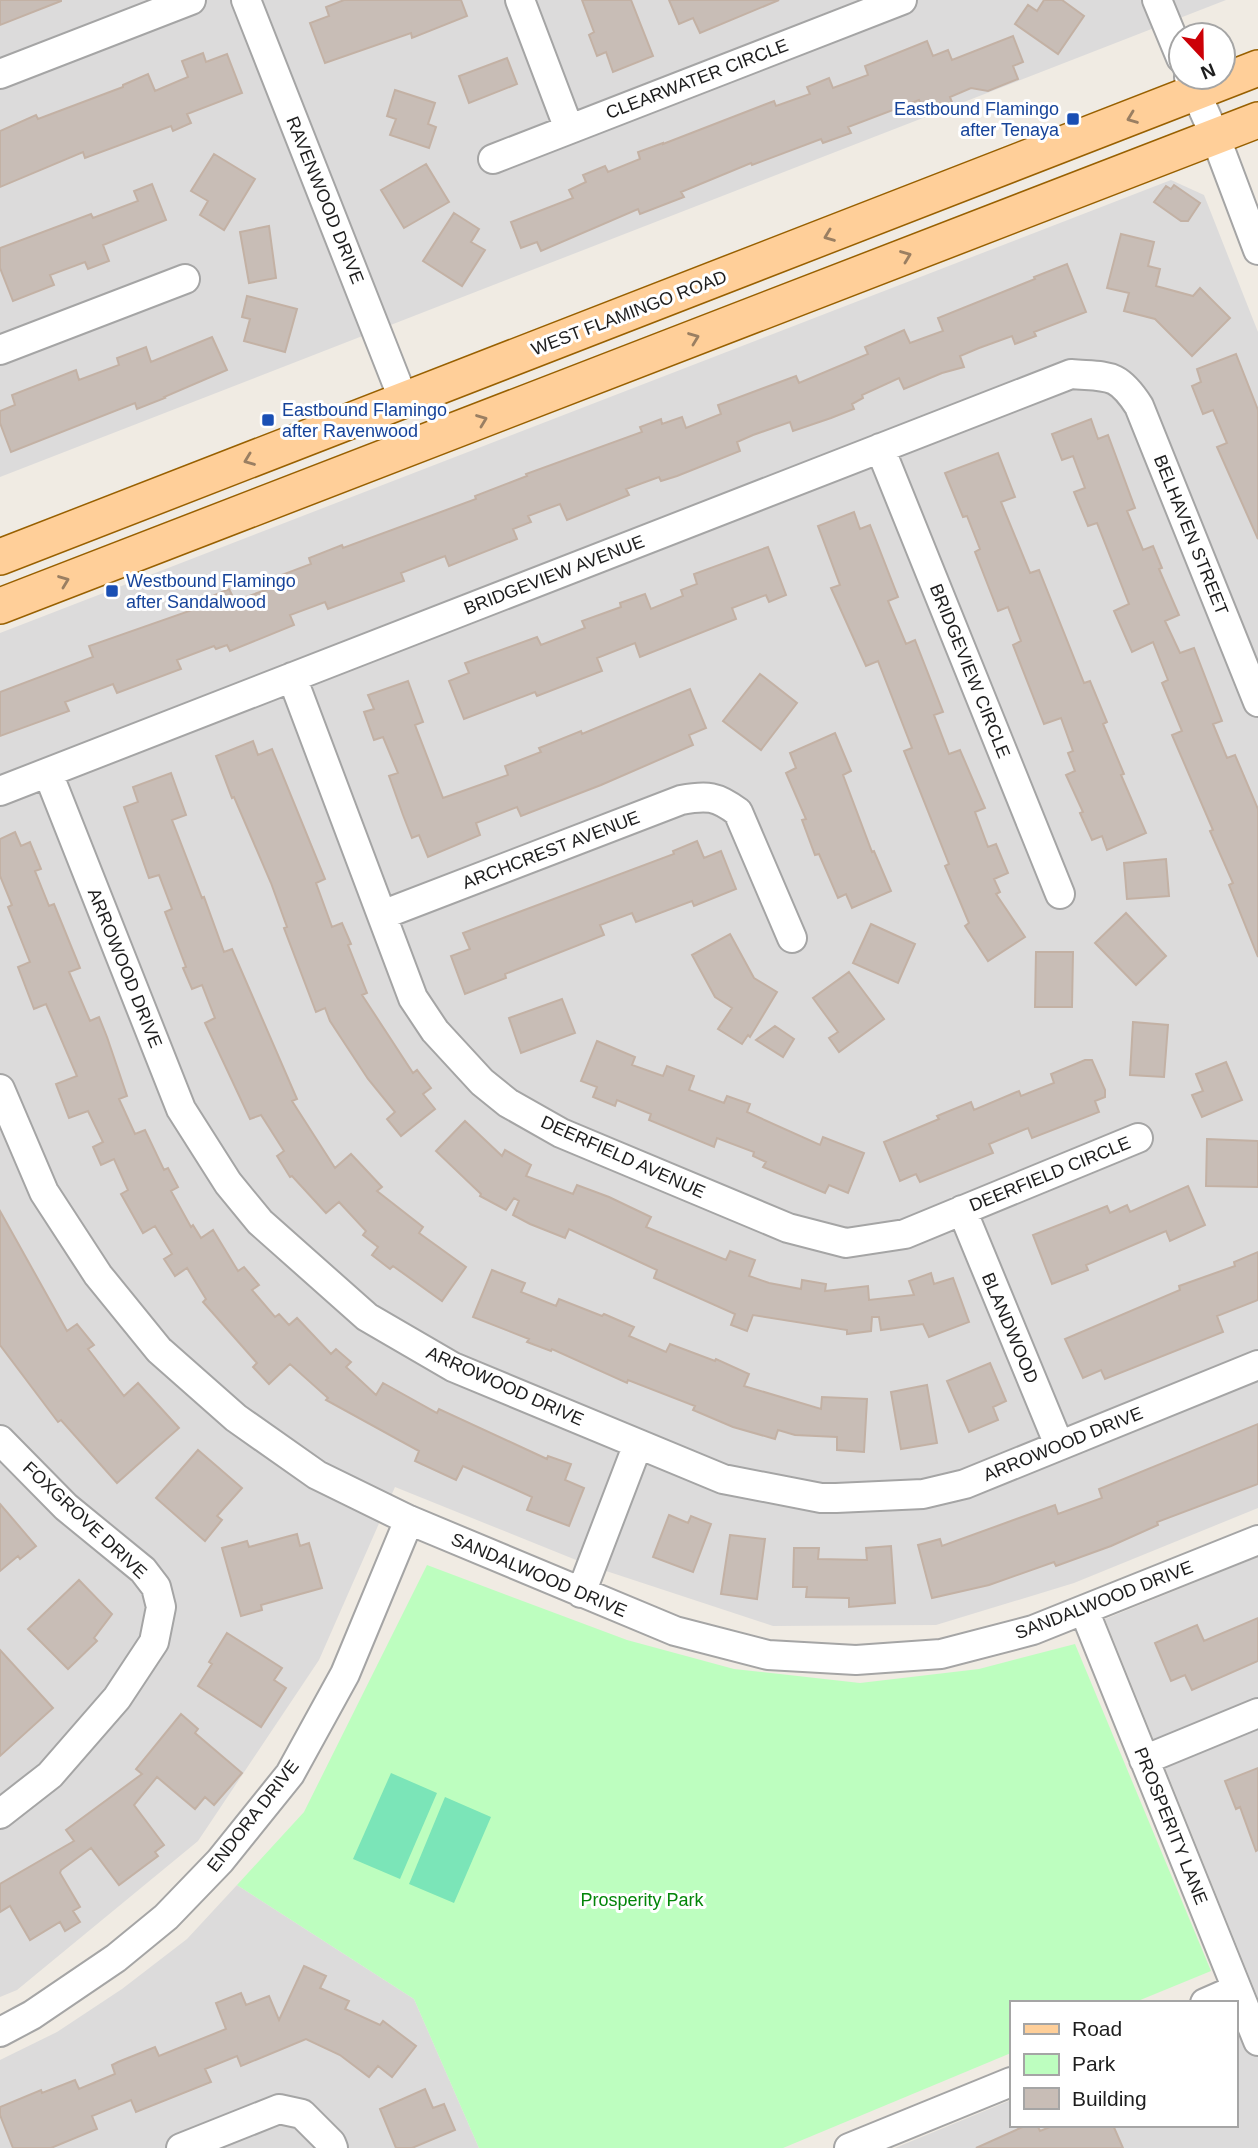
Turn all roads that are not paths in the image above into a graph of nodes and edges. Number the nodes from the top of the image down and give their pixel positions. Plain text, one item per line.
1 (191, 0) edge
2 (246, 0) edge
3 (520, 0) edge
4 (902, 0) edge
5 (1157, 0) edge
6 (1167, 24) edge
7 (1258, 68) edge
8 (1237, 73) edge
9 (0, 74) edge
10 (1177, 91) edge
11 (1195, 91) edge
12 (1258, 120) edge
13 (569, 129) junction
14 (1215, 136) junction
15 (492, 159) dead end
16 (1258, 250) edge
17 (185, 279) dead end
18 (0, 350) edge
19 (1112, 377) joint
20 (404, 401) junction
21 (880, 449) junction
22 (210, 525) junction
23 (0, 557) edge
24 (0, 606) edge
25 (292, 677) junction
26 (1258, 702) edge
27 (48, 773) junction
28 (0, 791) edge
29 (1059, 894) dead end
30 (382, 915) junction
31 (792, 938) dead end
32 (0, 1088) edge
33 (1138, 1138) dead end
34 (962, 1210) junction
35 (1258, 1365) edge
36 (0, 1440) edge
37 (638, 1444) junction
38 (1059, 1445) junction
39 (410, 1520) junction
40 (1258, 1540) edge
41 (580, 1593) junction
42 (1084, 1610) junction
43 (1258, 1713) edge
44 (1144, 1759) junction
45 (0, 1814) edge
46 (1237, 1989) junction
47 (1210, 2001) edge
48 (0, 2032) edge
49 (1258, 2041) edge
50 (1010, 2082) edge
51 (181, 2148) edge
52 (333, 2148) edge
53 (849, 2148) edge

1 - 9 street
2 - 20 street, RAVENWOOD DRIVE
3 - 13 street
4 - 13 street, CLEARWATER CIRCLE
5 - 6 street
7 - 8 main road, WEST FLAMINGO ROAD
10 -> 20 main road, WEST FLAMINGO ROAD
11 - 14 street
12 - 14 main road
13 - 15 street, CLEARWATER CIRCLE
14 - 16 street
22 -> 14 main road
17 - 18 street
19 - 21 street, BRIDGEVIEW AVENUE
19 - 26 street, BELHAVEN STREET
20 - 22 main road
20 -> 23 main road, WEST FLAMINGO ROAD
21 - 25 street, BRIDGEVIEW AVENUE
21 - 29 street, BRIDGEVIEW CIRCLE
24 -> 22 main road
25 - 27 street, BRIDGEVIEW AVENUE
25 - 30 street, DEERFIELD AVENUE
27 - 28 street, BRIDGEVIEW AVENUE
27 - 37 street, ARROWOOD DRIVE
30 - 31 street, ARCHCREST AVENUE
30 - 34 street, DEERFIELD AVENUE
32 - 39 street, SANDALWOOD DRIVE
33 - 34 street, DEERFIELD CIRCLE
34 - 38 street, BLANDWOOD
35 - 38 street, ARROWOOD DRIVE
36 - 45 street, FOXGROVE DRIVE
37 - 38 street, ARROWOOD DRIVE
37 - 41 street
39 - 41 street, SANDALWOOD DRIVE
39 - 48 street, ENDORA DRIVE
40 - 42 street, SANDALWOOD DRIVE
41 - 42 street, SANDALWOOD DRIVE
42 - 44 street, PROSPERITY LANE
43 - 44 street
44 - 46 street, PROSPERITY LANE
46 - 47 street
46 - 49 street, PROSPERITY LANE
50 - 53 street
51 - 52 street

